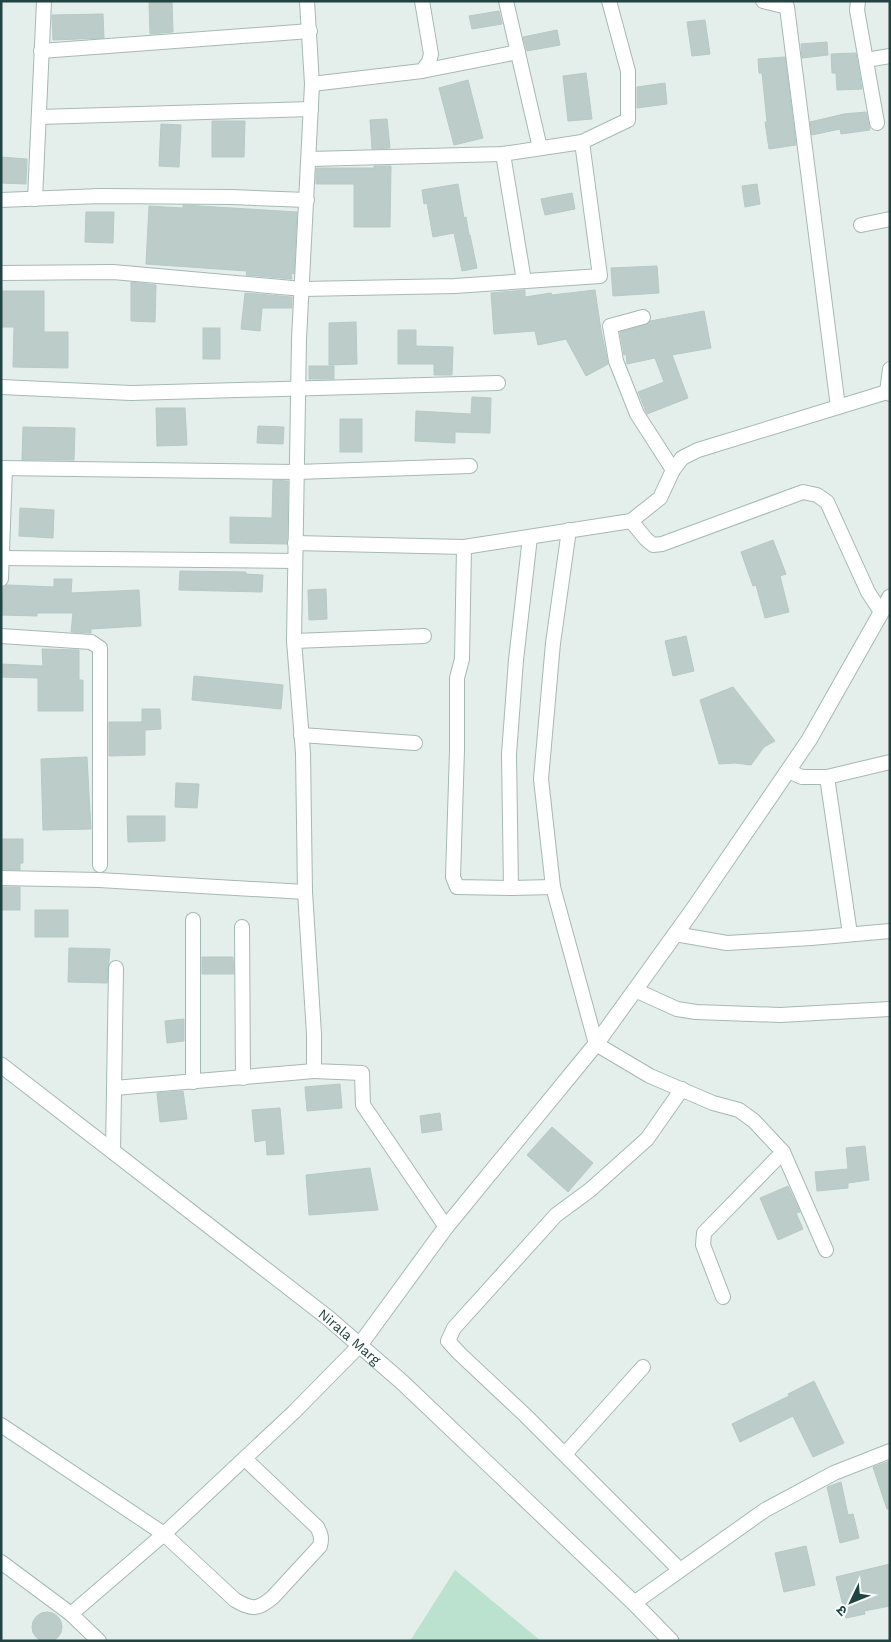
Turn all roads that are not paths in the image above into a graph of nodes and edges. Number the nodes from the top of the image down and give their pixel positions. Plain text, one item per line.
1 (44, 1) edge
2 (307, 1) edge
3 (422, 1) edge
4 (506, 1) edge
5 (609, 1) edge
6 (763, 1) edge
7 (858, 1) edge
8 (310, 31) junction
9 (41, 51) junction
10 (518, 52) junction
11 (890, 56) edge
12 (866, 60) junction
13 (422, 71) junction
14 (312, 84) junction
15 (311, 109) junction
16 (39, 117) junction
17 (877, 123) dead end
18 (582, 142) junction
19 (540, 148) junction
20 (503, 154) junction
21 (309, 159) junction
22 (35, 199) junction
23 (1, 200) edge
24 (307, 200) junction
25 (890, 219) edge
26 (861, 225) dead end
27 (1, 273) edge
28 (524, 281) junction
29 (303, 289) junction
30 (643, 317) dead end
31 (890, 369) edge
32 (498, 383) dead end
33 (1, 387) edge
34 (298, 389) junction
35 (888, 393) edge
36 (838, 407) junction
37 (470, 466) dead end
38 (3, 468) edge
39 (673, 470) junction
40 (297, 472) junction
41 (631, 520) junction
42 (569, 530) junction
43 (530, 536) junction
44 (295, 543) junction
45 (464, 547) junction
46 (2, 558) edge
47 (295, 561) junction
48 (1, 579) edge
49 (890, 597) edge
50 (881, 612) junction
51 (1, 636) edge
52 (424, 636) dead end
53 (294, 641) junction
54 (301, 735) junction
55 (415, 743) dead end
56 (890, 762) edge
57 (788, 771) junction
58 (827, 777) junction
59 (100, 865) dead end
60 (1, 878) edge
61 (553, 887) junction
62 (511, 888) junction
63 (304, 892) junction
64 (194, 920) dead end
65 (242, 927) dead end
66 (890, 931) edge
67 (675, 934) junction
68 (850, 934) junction
69 (116, 968) dead end
70 (635, 990) junction
71 (890, 1008) edge
72 (596, 1044) junction
73 (1, 1065) edge
74 (314, 1071) junction
75 (243, 1078) junction
76 (193, 1082) junction
77 (114, 1088) junction
78 (682, 1089) junction
79 (113, 1152) junction
80 (784, 1152) junction
81 (446, 1228) junction
82 (826, 1250) dead end
83 (723, 1297) dead end
84 (359, 1346) junction
85 (643, 1367) dead end
86 (1, 1425) edge
87 (890, 1451) edge
88 (565, 1454) junction
89 (245, 1458) junction
90 (164, 1534) junction
91 (1, 1562) edge
92 (680, 1570) junction
93 (634, 1603) junction
94 (71, 1614) junction
95 (99, 1641) edge
96 (671, 1641) edge

1 - 9 street
2 - 8 street
3 - 13 street
4 - 10 street
5 - 18 street
6 - 36 street
7 - 12 street
8 - 9 street
8 - 14 street
9 - 16 street
10 - 13 street
10 - 19 street
11 - 12 street
12 - 17 street
13 - 14 street
14 - 15 street
15 - 16 street
15 - 21 street
16 - 22 street
18 - 19 street
18 - 28 street
19 - 20 street
20 - 21 street
20 - 28 street
21 - 24 street
22 - 23 street
22 - 24 street
24 - 29 street
25 - 26 street
27 - 29 street
28 - 29 street
29 - 34 street
30 - 39 street
31 - 35 street
32 - 34 street
33 - 34 street
34 - 40 street
35 - 36 street
36 - 39 street
37 - 40 street
38 - 40 street
38 - 46 street
39 - 41 street
40 - 44 street
41 - 42 street
41 - 50 street
42 - 43 street
42 - 61 street
43 - 45 street
43 - 62 street
44 - 45 street
44 - 47 street
45 - 62 street
46 - 47 street
46 - 48 street
47 - 53 street
49 - 50 street
50 - 57 street
51 - 59 street
52 - 53 street
53 - 54 street
54 - 55 street
54 - 63 street
56 - 58 street
57 - 58 street
57 - 67 street
58 - 68 street
60 - 63 street
61 - 62 street
61 - 72 street
63 - 74 street
64 - 76 street
65 - 75 street
66 - 68 street
67 - 68 street
67 - 70 street
69 - 77 street
70 - 71 street
70 - 72 street
72 - 78 street
72 - 81 street
73 - 79 street, Nirala Marg
74 - 75 street
74 - 81 street
75 - 76 street
76 - 77 street
77 - 79 street
78 - 80 street
78 - 88 street
79 - 84 street, Nirala Marg
80 - 82 street
80 - 83 street
81 - 84 street
84 - 89 street
84 - 93 street, Nirala Marg
85 - 88 street
86 - 90 street
87 - 92 street
88 - 92 street
89 - 90 street
89 - 90 street
90 - 94 street
91 - 94 street
92 - 93 street
93 - 96 street, Nirala Marg
94 - 95 street

